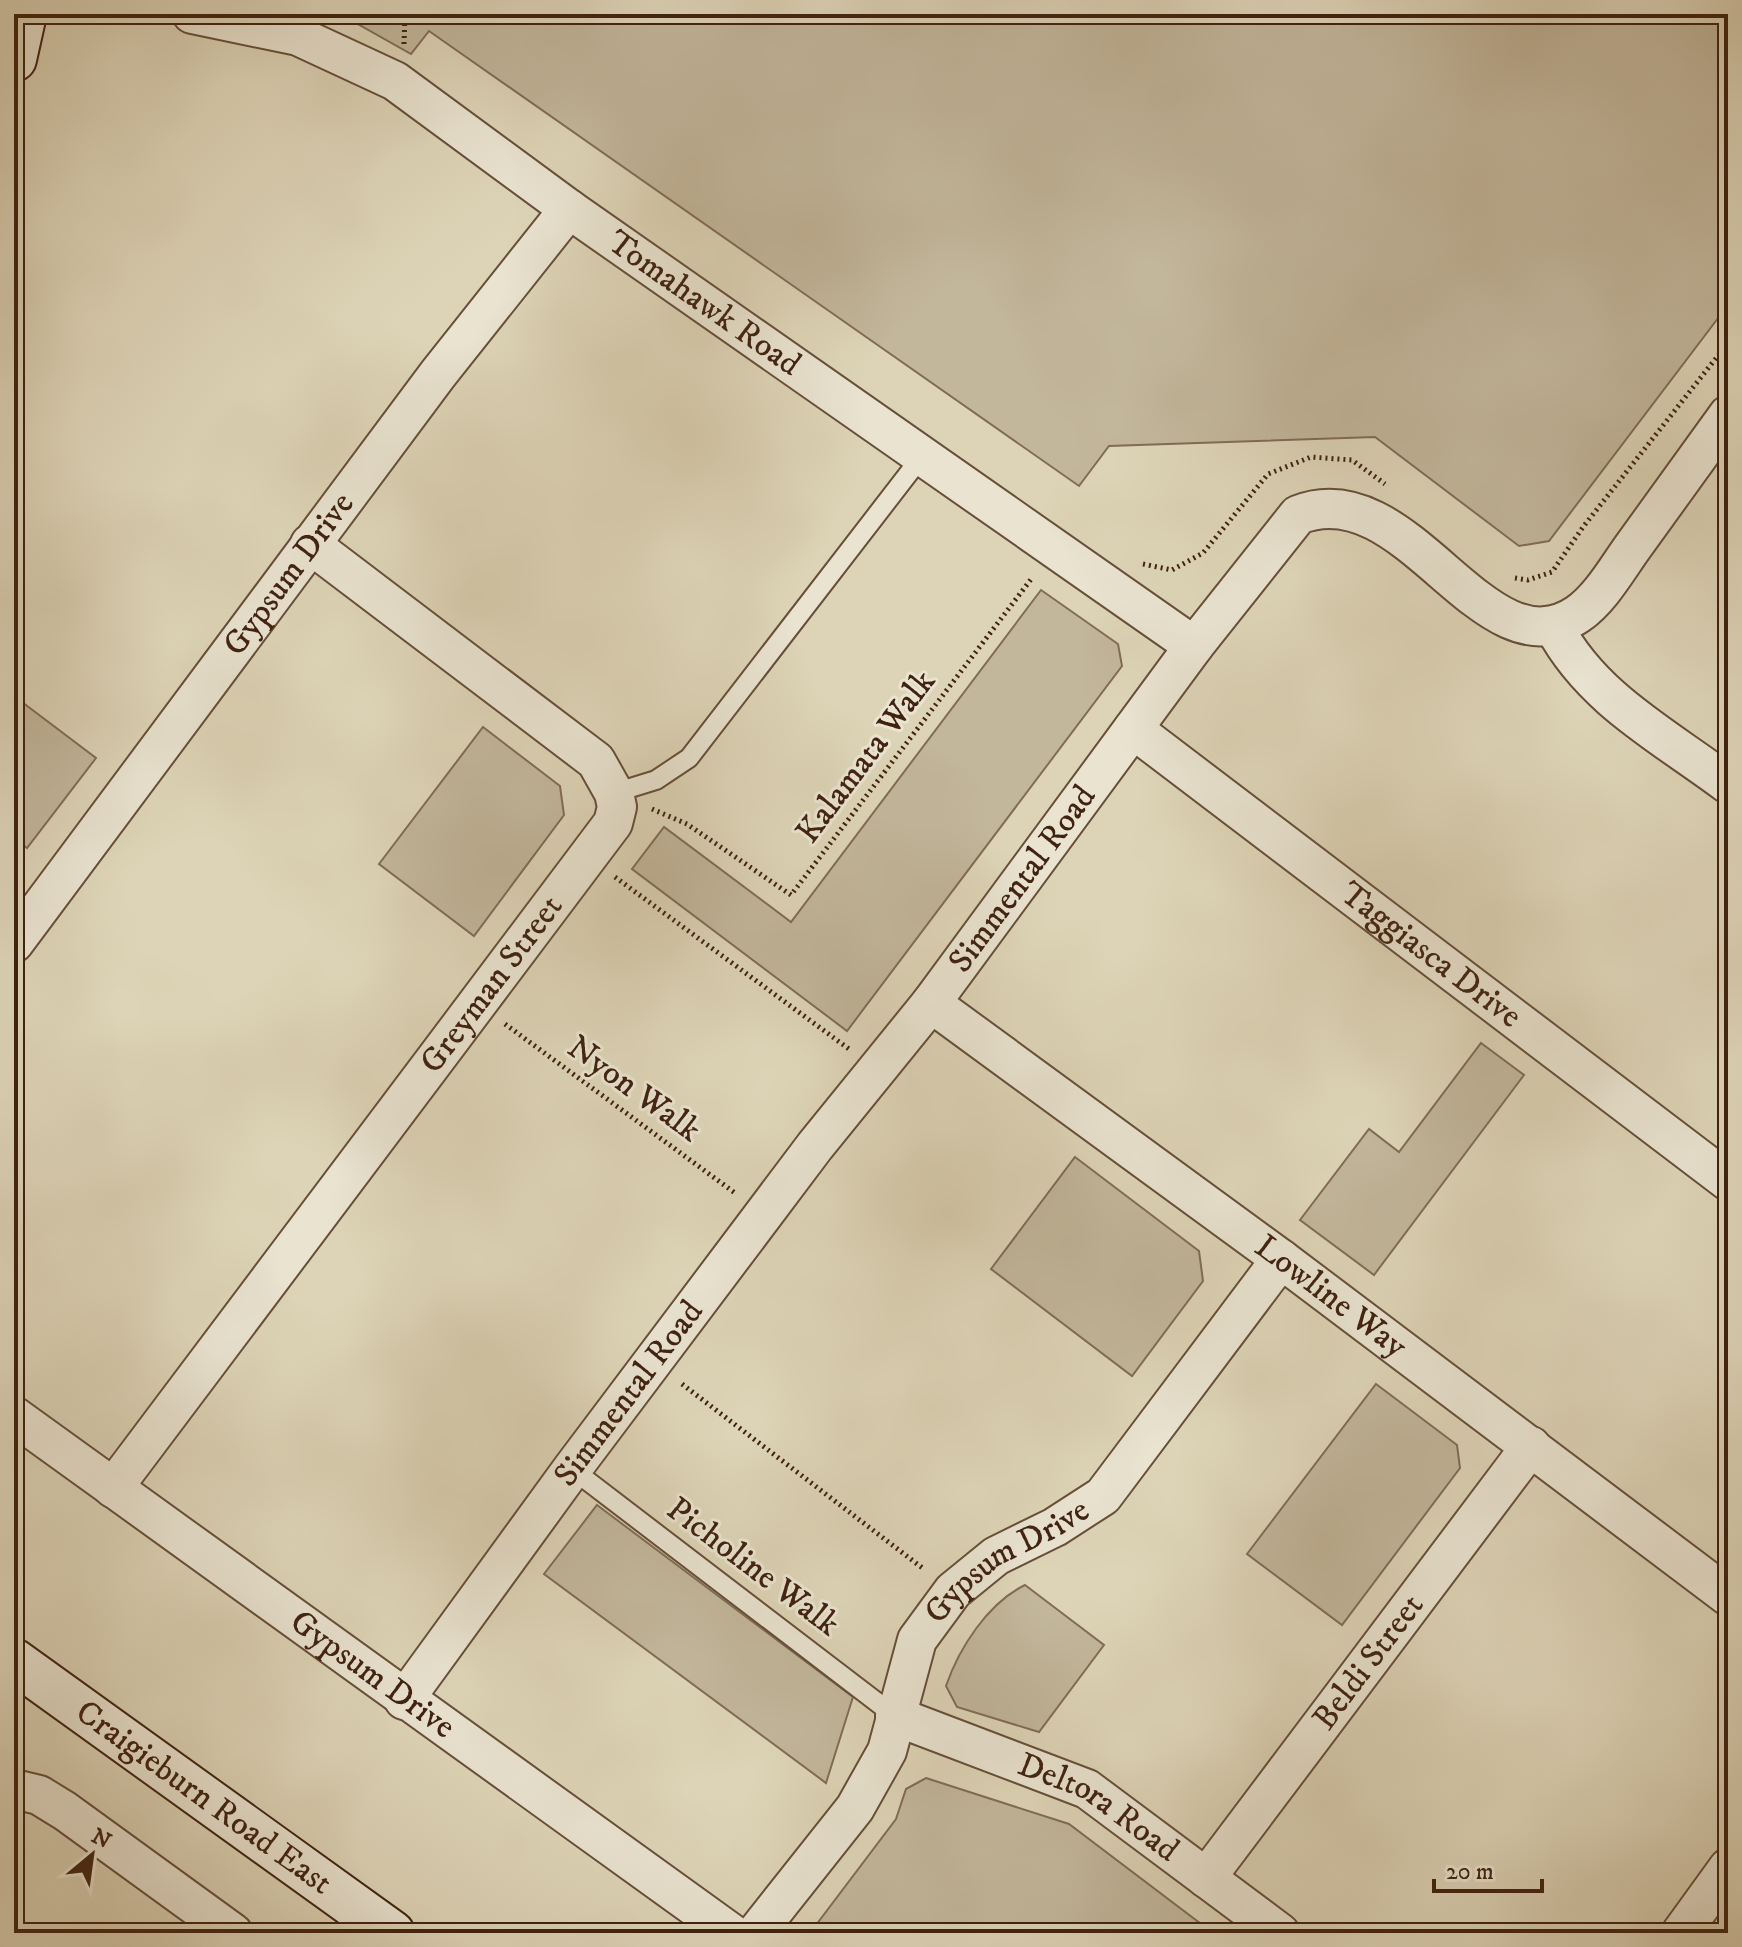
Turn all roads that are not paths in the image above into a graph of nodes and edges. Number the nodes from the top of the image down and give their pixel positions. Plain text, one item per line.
1 (24, 14) edge
2 (192, 14) edge
3 (14, 59) edge
4 (569, 209) junction
5 (1728, 415) edge
6 (922, 456) junction
7 (310, 544) junction
8 (1554, 627) junction
9 (1194, 646) junction
10 (1133, 729) junction
11 (1728, 784) edge
12 (614, 793) junction
13 (14, 943) edge
14 (931, 1003) junction
15 (1728, 1181) edge
16 (1281, 1259) junction
17 (14, 1416) edge
18 (1531, 1446) junction
19 (572, 1469) junction
20 (113, 1488) junction
21 (1728, 1596) edge
22 (14, 1661) edge
23 (404, 1700) junction
24 (895, 1716) junction
25 (14, 1789) edge
26 (1728, 1868) edge
27 (1206, 1878) junction
28 (233, 1933) edge
29 (392, 1933) edge
30 (731, 1933) edge
31 (756, 1933) edge
32 (1280, 1933) edge
33 (1681, 1933) edge

1 - 3 main road
2 - 4 street, Tomahawk Road
4 - 6 street, Tomahawk Road
4 - 7 street, Gypsum Drive
5 - 8 street
6 - 9 street, Tomahawk Road
6 - 12 lane
7 - 12 street
7 - 13 street, Gypsum Drive
8 - 9 street, Simmental Road
8 - 11 street
9 - 10 street, Simmental Road
10 - 14 street, Simmental Road
10 - 15 street, Taggiasca Drive
12 - 20 street, Greyman Street
14 - 16 street, Lowline Way
14 - 19 street, Simmental Road
16 - 18 street, Lowline Way
16 - 24 street, Gypsum Drive
17 - 20 street, Gypsum Drive
18 - 21 street, Lowline Way
18 - 27 street, Beldi Street
19 - 23 street, Simmental Road
19 - 24 lane, Picholine Walk
20 - 23 street, Gypsum Drive
22 - 29 main road, Craigieburn Road East
23 - 30 street, Gypsum Drive
24 - 27 street, Deltora Road
24 - 31 street, Gypsum Drive
25 - 28 street
26 - 33 street
27 - 32 street, Deltora Road

